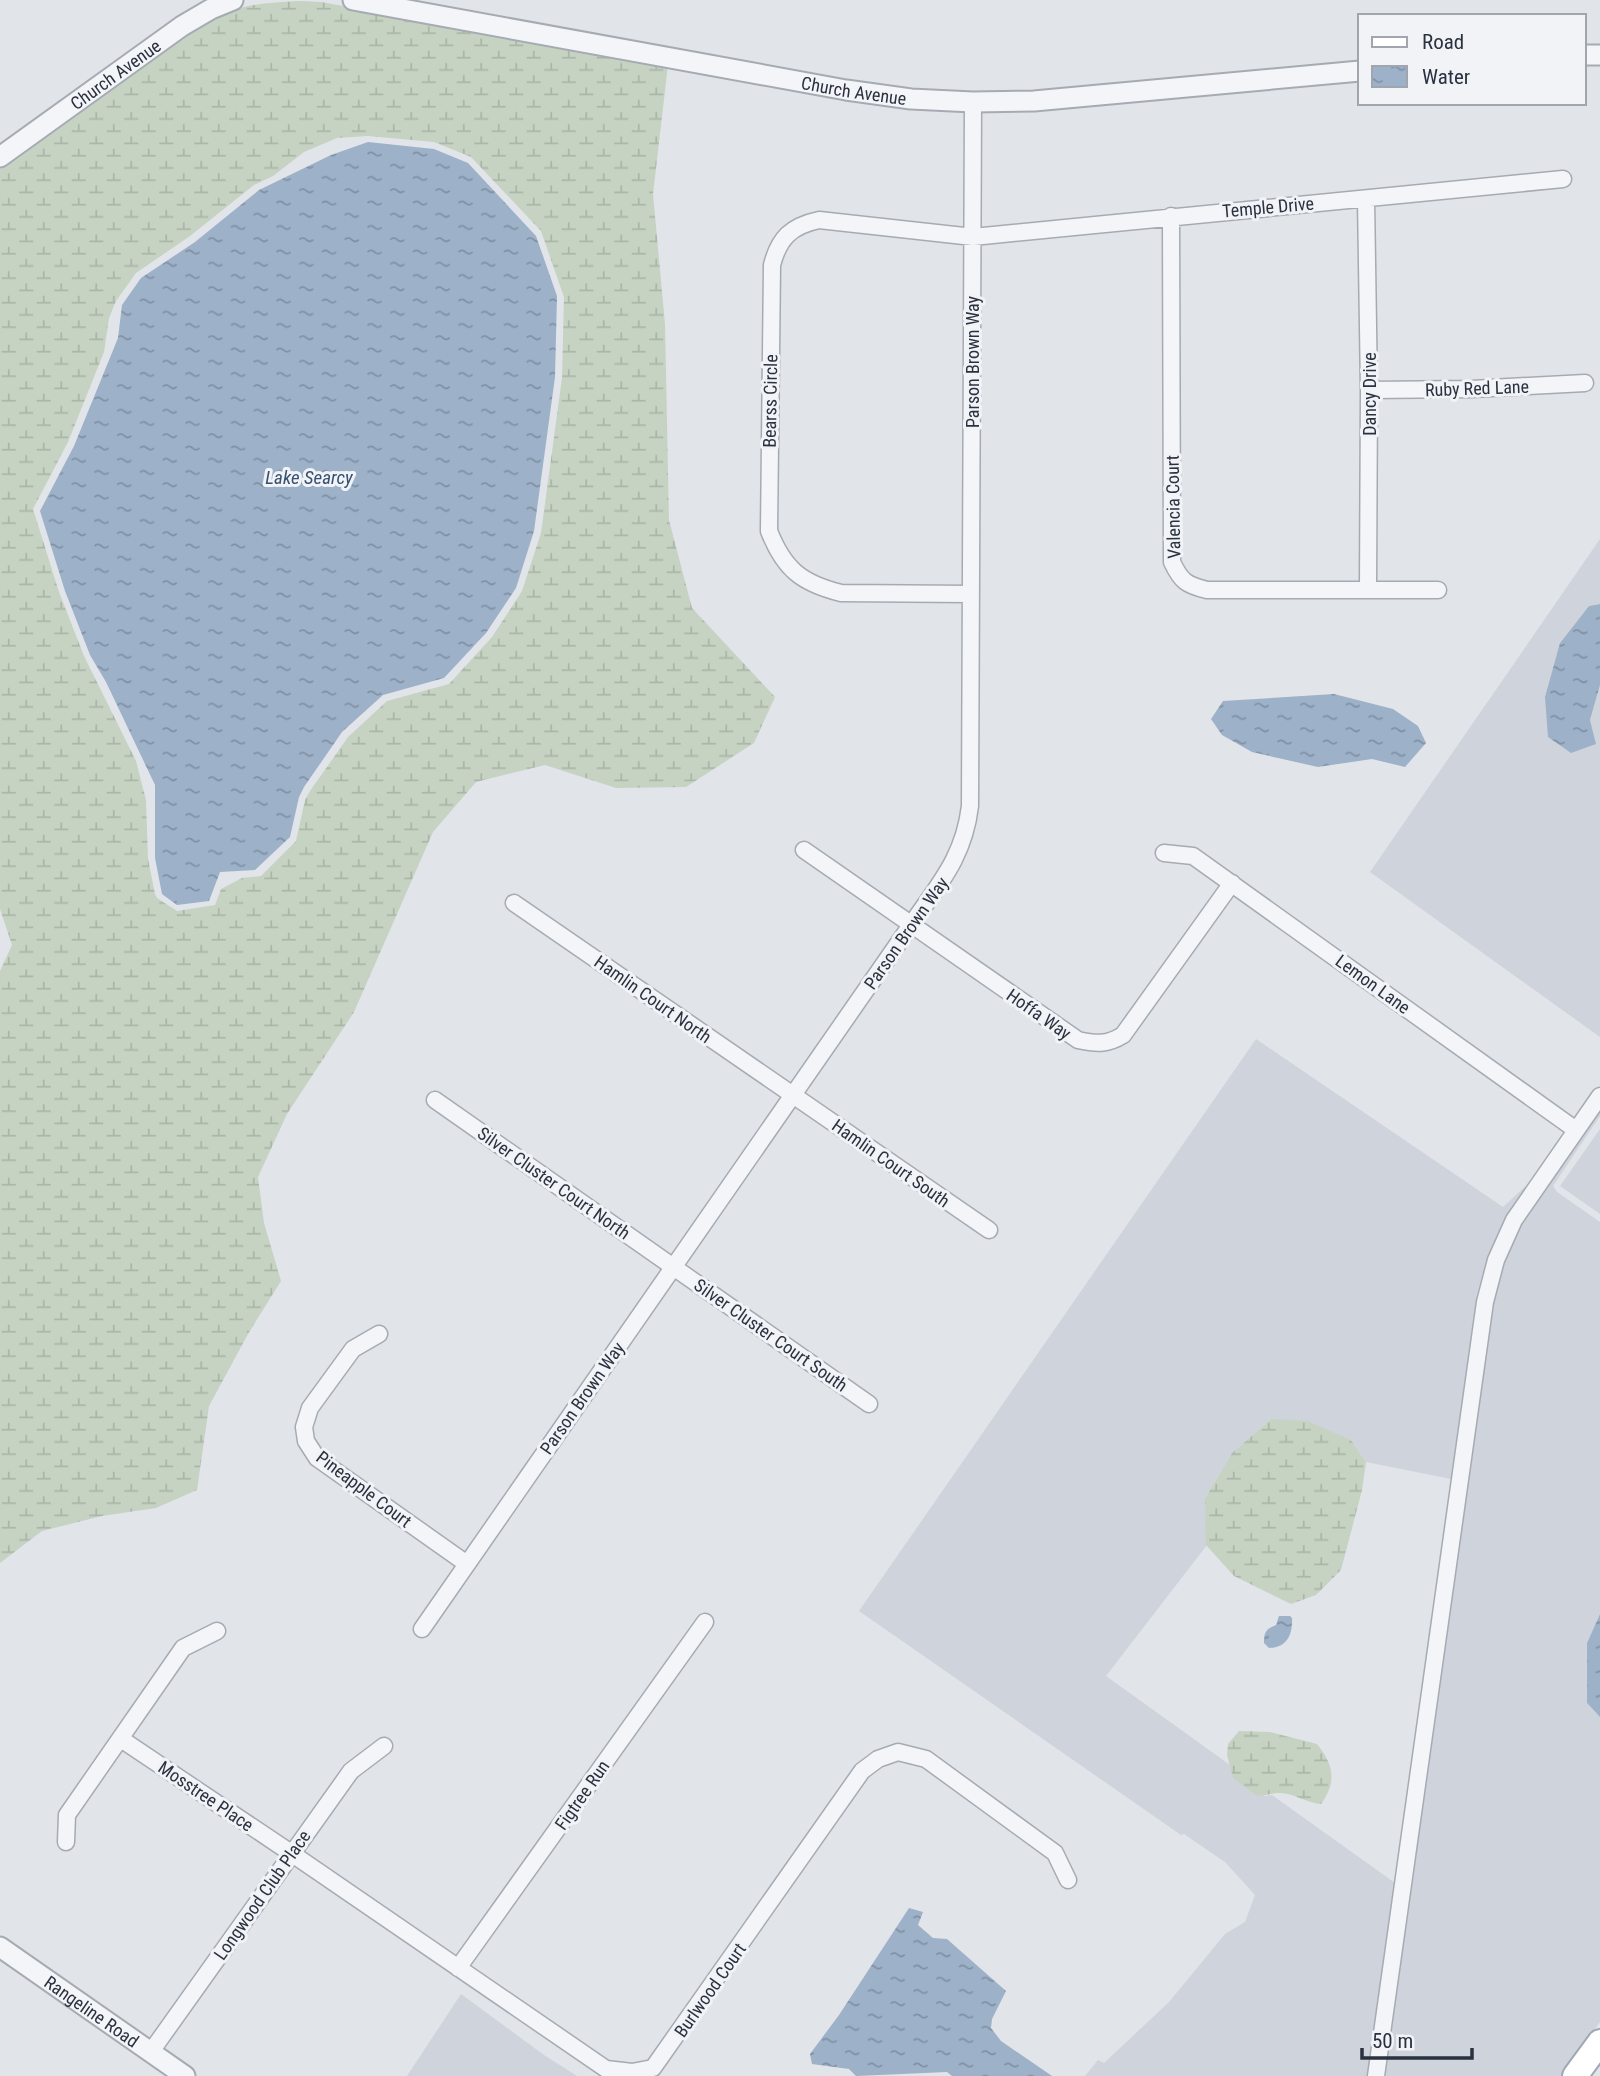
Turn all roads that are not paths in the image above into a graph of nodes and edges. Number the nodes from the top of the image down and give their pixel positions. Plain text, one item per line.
1 (233, 0) edge
2 (353, 0) edge
3 (1358, 71) edge
4 (973, 102) junction
5 (0, 157) edge
6 (1563, 179) dead end
7 (1366, 199) junction
8 (1171, 216) junction
9 (973, 237) junction
10 (1585, 383) dead end
11 (1369, 390) junction
12 (1368, 589) junction
13 (1438, 590) dead end
14 (971, 594) junction
15 (804, 850) dead end
16 (1164, 853) dead end
17 (1232, 883) junction
18 (514, 903) dead end
19 (911, 925) junction
20 (793, 1095) junction
21 (1600, 1096) edge
22 (435, 1100) dead end
23 (1576, 1130) junction
24 (989, 1230) dead end
25 (674, 1266) junction
26 (379, 1334) dead end
27 (869, 1404) dead end
28 (467, 1564) junction
29 (705, 1622) dead end
30 (422, 1629) dead end
31 (217, 1631) dead end
32 (121, 1739) junction
33 (384, 1746) dead end
34 (66, 1842) dead end
35 (291, 1853) junction
36 (1068, 1880) dead end
37 (0, 1947) edge
38 (458, 1968) junction
39 (1600, 2042) edge
40 (150, 2053) junction
41 (185, 2076) edge
42 (1376, 2076) edge
43 (1575, 2076) edge

1 - 5 street, Church Avenue
2 - 4 street, Church Avenue
3 - 4 street, Church Avenue
4 - 9 street, Parson Brown Way
6 - 7 street, Temple Drive
7 - 8 street, Temple Drive
7 - 11 street, Dancy Drive
8 - 9 street, Temple Drive
8 - 12 street, Valencia Court
9 - 14 street, Parson Brown Way
9 - 14 street, Bearss Circle
10 - 11 street, Ruby Red Lane
11 - 12 street, Dancy Drive
12 - 13 street, Valencia Court
14 - 19 street, Parson Brown Way
15 - 19 street, Hoffa Way
16 - 17 street, Lemon Lane
17 - 19 street, Hoffa Way
17 - 23 street, Lemon Lane
18 - 20 street, Hamlin Court North
19 - 20 street, Parson Brown Way
20 - 24 street, Hamlin Court South
20 - 25 street, Parson Brown Way
21 - 23 street
22 - 25 street, Silver Cluster Court North
23 - 42 street
25 - 27 street, Silver Cluster Court South
25 - 28 street, Parson Brown Way
26 - 28 street, Pineapple Court
28 - 30 street, Parson Brown Way
29 - 38 street, Figtree Run
31 - 32 street
32 - 34 street
32 - 35 street, Mosstree Place
33 - 35 street, Longwood Club Place
35 - 38 street, Burlwood Court
35 - 40 street, Longwood Club Place
36 - 38 street, Burlwood Court
37 - 40 street, Rangeline Road
39 - 43 main road
40 - 41 street, Rangeline Road

